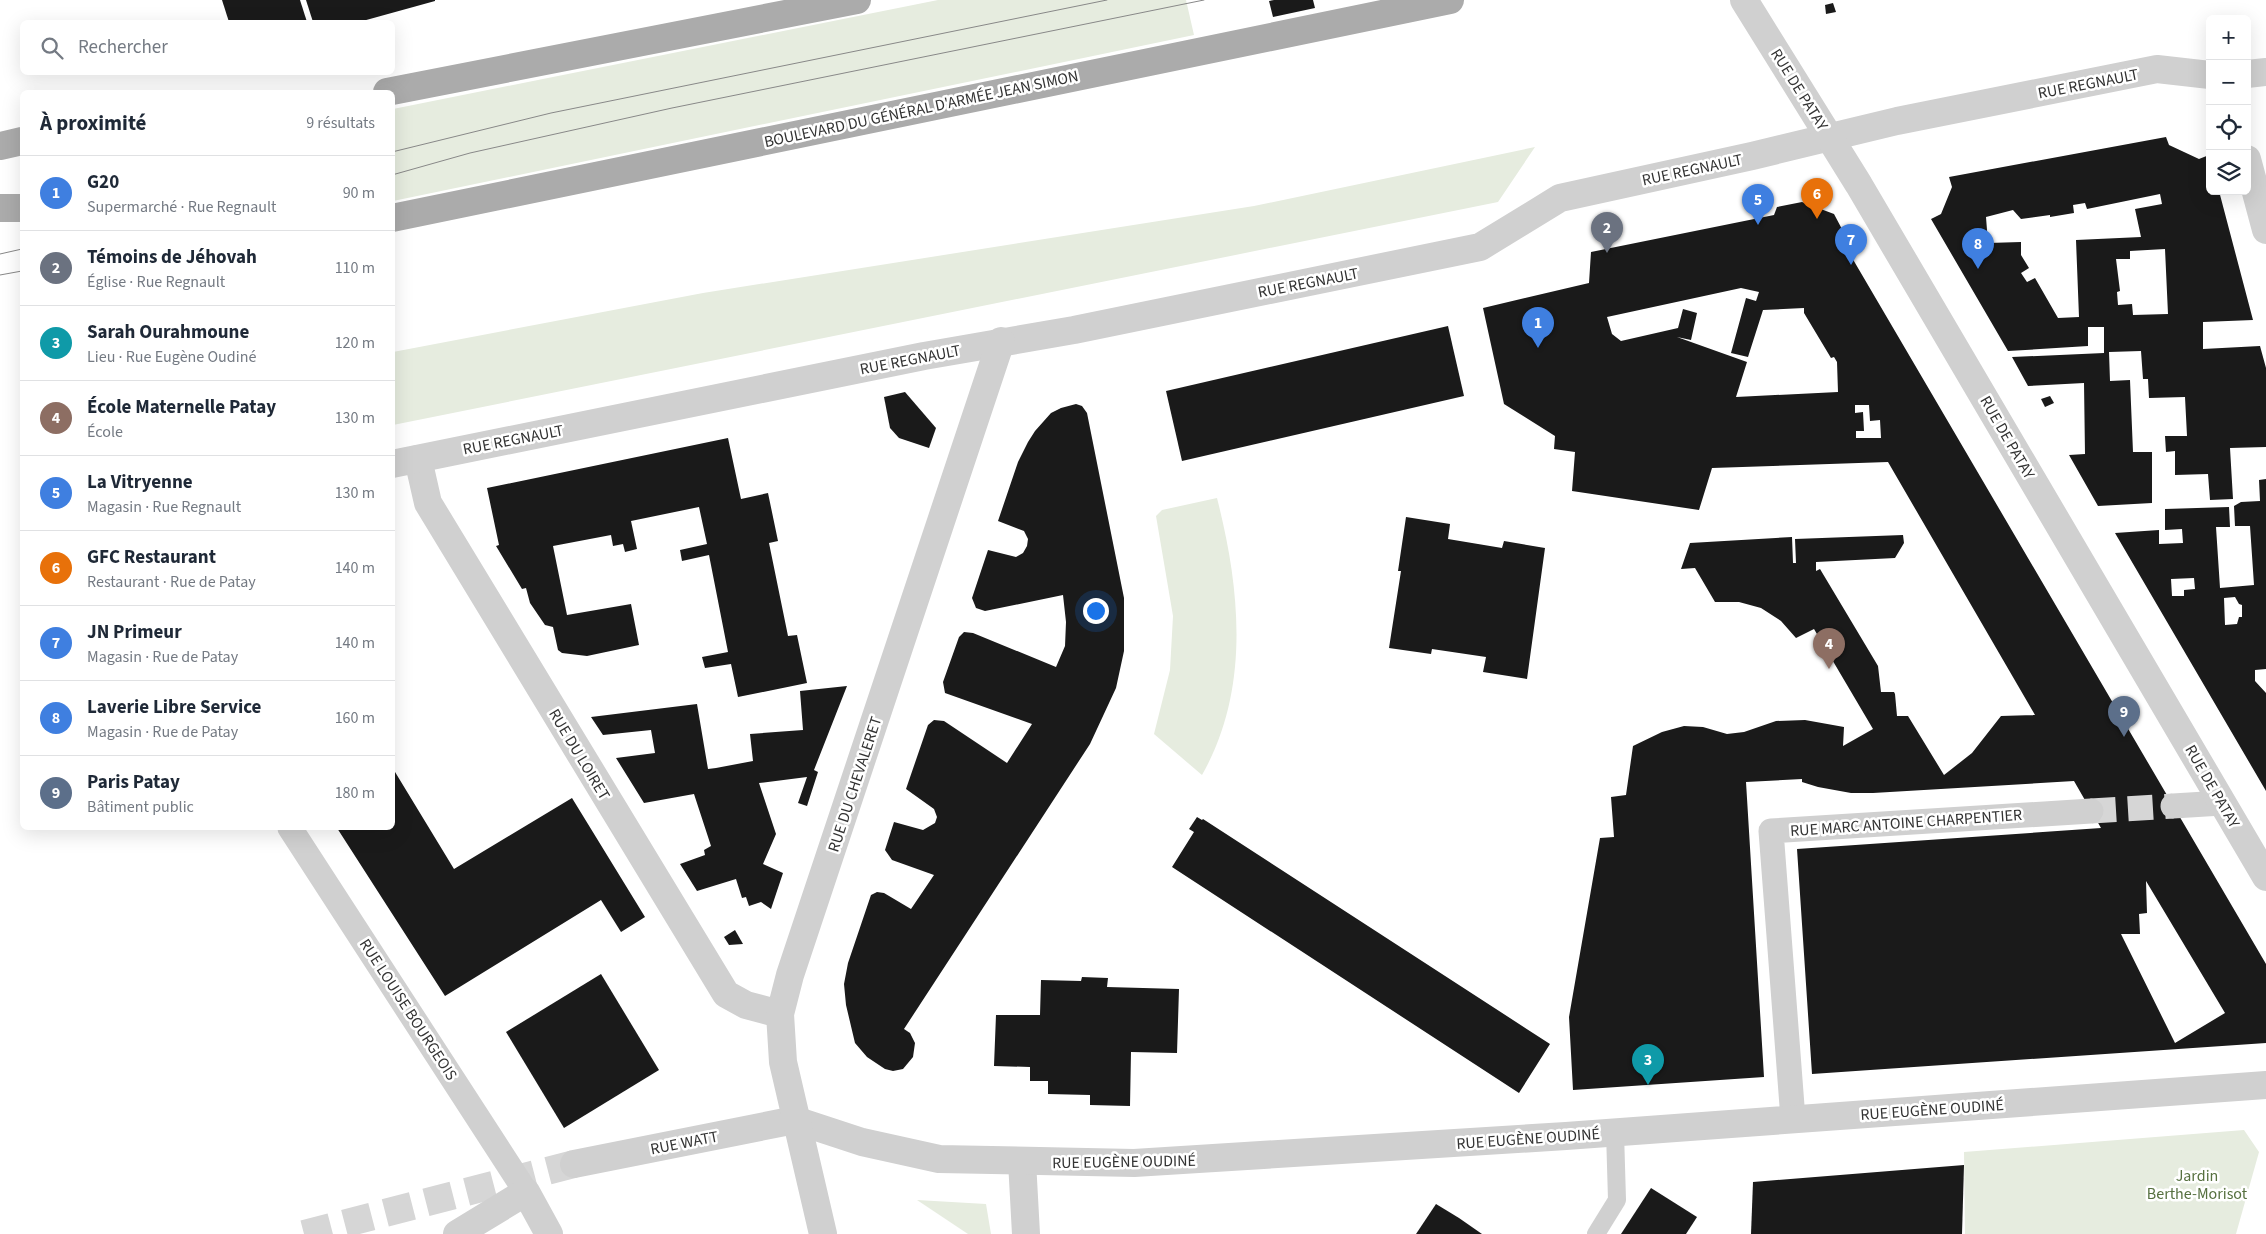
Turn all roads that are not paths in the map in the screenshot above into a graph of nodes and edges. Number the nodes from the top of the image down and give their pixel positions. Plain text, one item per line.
1 (857, 0) edge
2 (1450, 0) edge
3 (1744, 0) edge
4 (2266, 72) edge
5 (2251, 74) edge
6 (2206, 75) edge
7 (395, 90) edge
8 (1831, 138) junction
9 (20, 141) edge
10 (0, 146) edge
11 (2251, 174) edge
12 (0, 208) edge
13 (20, 208) edge
14 (395, 217) edge
15 (2266, 230) edge
16 (1001, 341) junction
17 (405, 461) edge
18 (2222, 803) junction
19 (2174, 806) tunnel mouth
20 (2091, 811) tunnel mouth
21 (291, 830) edge
22 (2266, 877) edge
23 (780, 1014) junction
24 (2266, 1085) edge
25 (1793, 1119) junction
26 (795, 1120) junction
27 (1616, 1132) junction
28 (1022, 1161) junction
29 (574, 1164) tunnel mouth
30 (526, 1192) junction
31 (457, 1234) edge
32 (550, 1234) edge
33 (823, 1234) edge
34 (1026, 1234) edge
35 (1596, 1234) edge

1 - 7 main road
2 - 14 main road, BOULEVARD DU GÉNÉRAL D'ARMÉE JEAN SIMON
3 - 8 street, RUE DE PATAY
4 - 5 street
6 - 8 street, RUE REGNAULT
8 - 16 street, RUE REGNAULT
8 - 18 street, RUE DE PATAY
9 - 10 main road
11 - 15 street
12 - 13 main road
16 - 17 street, RUE REGNAULT
16 - 23 street, RUE DU CHEVALERET
17 - 23 street, RUE DU LOIRET
18 - 19 street
18 - 22 street, RUE DE PATAY
20 - 25 street, RUE MARC ANTOINE CHARPENTIER
21 - 30 street, RUE LOUISE BOURGEOIS
23 - 26 street, RUE DU CHEVALERET
24 - 25 street, RUE EUGÈNE OUDINÉ
25 - 27 street, RUE EUGÈNE OUDINÉ
26 - 28 street, RUE EUGÈNE OUDINÉ
26 - 29 street, RUE WATT
26 - 33 street, RUE DU CHEVALERET
27 - 28 street, RUE EUGÈNE OUDINÉ
27 - 35 lane
28 - 34 street
30 - 31 street
30 - 32 street

